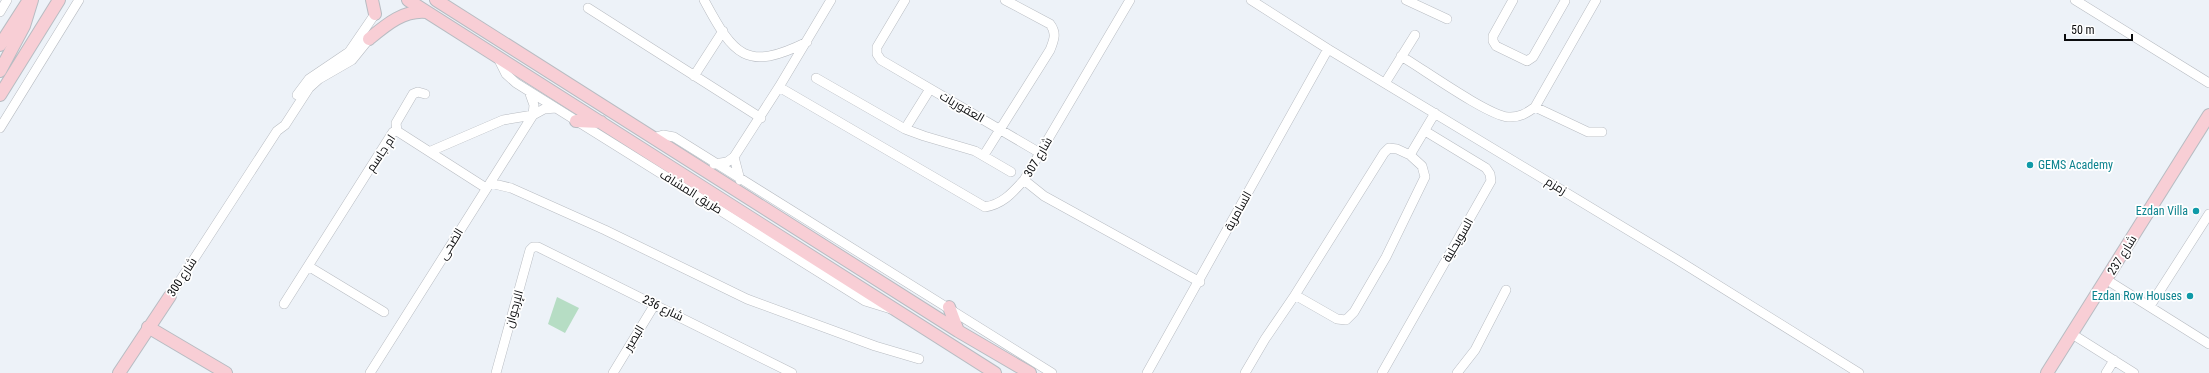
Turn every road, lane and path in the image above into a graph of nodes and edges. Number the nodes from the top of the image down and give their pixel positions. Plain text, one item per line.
1 (7, 0) edge
2 (28, 0) edge
3 (32, 0) edge
4 (60, 0) edge
5 (79, 0) edge
6 (372, 0) edge
7 (408, 0) edge
8 (704, 0) edge
9 (831, 0) edge
10 (906, 0) edge
11 (1005, 0) edge
12 (1130, 0) edge
13 (1251, 0) edge
14 (1406, 0) edge
15 (1513, 0) edge
16 (1596, 0) edge
17 (2075, 0) edge
18 (1565, 1) edge
19 (440, 2) edge
20 (588, 8) dead end
21 (0, 12) edge
22 (426, 12) junction
23 (375, 14) joint
24 (1447, 19) dead end
25 (723, 32) junction
26 (1415, 35) dead end
27 (369, 39) joint
28 (807, 42) junction
29 (0, 45) edge
30 (1328, 49) junction
31 (497, 56) junction
32 (1401, 56) junction
33 (0, 71) edge
34 (694, 76) junction
35 (816, 78) dead end
36 (1384, 83) junction
37 (2209, 83) edge
38 (780, 87) junction
39 (930, 89) junction
40 (529, 91) junction
41 (0, 94) edge
42 (425, 94) dead end
43 (1535, 107) junction
44 (556, 108) junction
45 (1435, 114) junction
46 (533, 115) junction
47 (2209, 115) edge
48 (761, 118) junction
49 (576, 121) junction
50 (603, 122) junction
51 (0, 128) edge
52 (905, 129) junction
53 (1000, 129) junction
54 (277, 131) junction
55 (397, 131) junction
56 (1424, 131) junction
57 (1602, 132) dead end
58 (653, 138) junction
59 (431, 151) junction
60 (1040, 153) junction
61 (984, 155) junction
62 (1410, 155) junction
63 (734, 157) junction
64 (714, 164) junction
65 (1012, 172) dead end
66 (740, 180) junction
67 (1024, 180) junction
68 (488, 186) junction
69 (2209, 214) edge
70 (533, 247) joint
71 (308, 266) junction
72 (2107, 280) junction
73 (1200, 282) junction
74 (1506, 290) dead end
75 (1295, 295) junction
76 (170, 296) joint
77 (284, 304) dead end
78 (655, 304) junction
79 (2150, 306) junction
80 (949, 307) junction
81 (897, 310) junction
82 (384, 312) dead end
83 (148, 327) junction
84 (958, 330) junction
85 (2072, 334) junction
86 (2208, 342) edge
87 (919, 359) dead end
88 (2114, 360) junction
89 (992, 371) edge
90 (786, 372) edge
91 (119, 373) edge
92 (226, 373) edge
93 (370, 373) edge
94 (496, 373) edge
95 (613, 373) edge
96 (1030, 373) edge
97 (1052, 373) edge
98 (1147, 373) edge
99 (1246, 373) edge
100 (1382, 373) edge
101 (1457, 373) edge
102 (1860, 373) edge
103 (2046, 373) edge
104 (2106, 373) edge
105 (2134, 373) edge

1 - 21 street
2 - 29 street
3 - 33 street
4 - 41 street
5 - 51 street
6 - 23 street
7 - 22 street, طريق المشاف
8 - 25 street
9 - 28 street
10 - 39 street, العقوريات
11 - 53 street
12 - 60 street, شارع 307
13 - 30 street, زمزم
14 - 24 street
15 - 18 street
16 - 43 street
17 - 37 street
19 - 58 street, طريق المشاف
20 - 34 street
22 - 27 street
22 - 31 street, طريق المشاف
23 - 54 street
25 - 28 street
25 - 34 street
26 - 32 street
27 - 54 street
28 - 38 street
30 - 36 street, زمزم
30 - 73 street, السامرية
31 - 40 street, طريق المشاف
31 - 50 street, طريق المشاف
32 - 36 street
32 - 43 street
34 - 48 street
35 - 52 street
36 - 45 street, زمزم
38 - 48 street
38 - 67 street
39 - 52 street
39 - 53 street, العقوريات
40 - 44 street, طريق المشاف
40 - 46 street
42 - 55 street
43 - 57 street
44 - 46 street
44 - 49 street, طريق المشاف
45 - 56 street
45 - 102 street, زمزم
46 - 59 street
46 - 68 street, الضحى
47 - 72 street, شارع 237
48 - 63 street
49 - 50 street
49 - 81 street, طريق المشاف
50 - 81 street, طريق المشاف
52 - 61 street
53 - 60 street, العقوريات
53 - 61 street
54 - 76 street, شارع 300
55 - 59 street, ام جاسم
55 - 71 street, ام جاسم
56 - 62 street
56 - 100 street, السويحلية
58 - 64 street
58 - 84 street, طريق المشاف
59 - 68 street, ام جاسم
60 - 67 street, شارع 307
61 - 65 street
62 - 75 street
62 - 75 street
63 - 64 street
63 - 66 street
64 - 66 street
66 - 80 street
67 - 73 street, شارع 307
68 - 87 street
68 - 93 street, الضحى
69 - 79 street
70 - 78 street, شارع 236
70 - 94 street, الإرجوان
71 - 77 street, ام جاسم
71 - 82 street
72 - 79 street
72 - 85 street, شارع 237
73 - 98 street, السامرية
74 - 101 street
75 - 99 street
76 - 83 street, شارع 300
78 - 90 street, شارع 236
78 - 95 street, البصير
79 - 86 street
80 - 84 street
80 - 97 street
81 - 89 street, طريق المشاف
83 - 91 street, شارع 300
83 - 92 street
84 - 96 street, طريق المشاف
85 - 88 street
85 - 103 street, شارع 237
88 - 104 street
88 - 105 street

